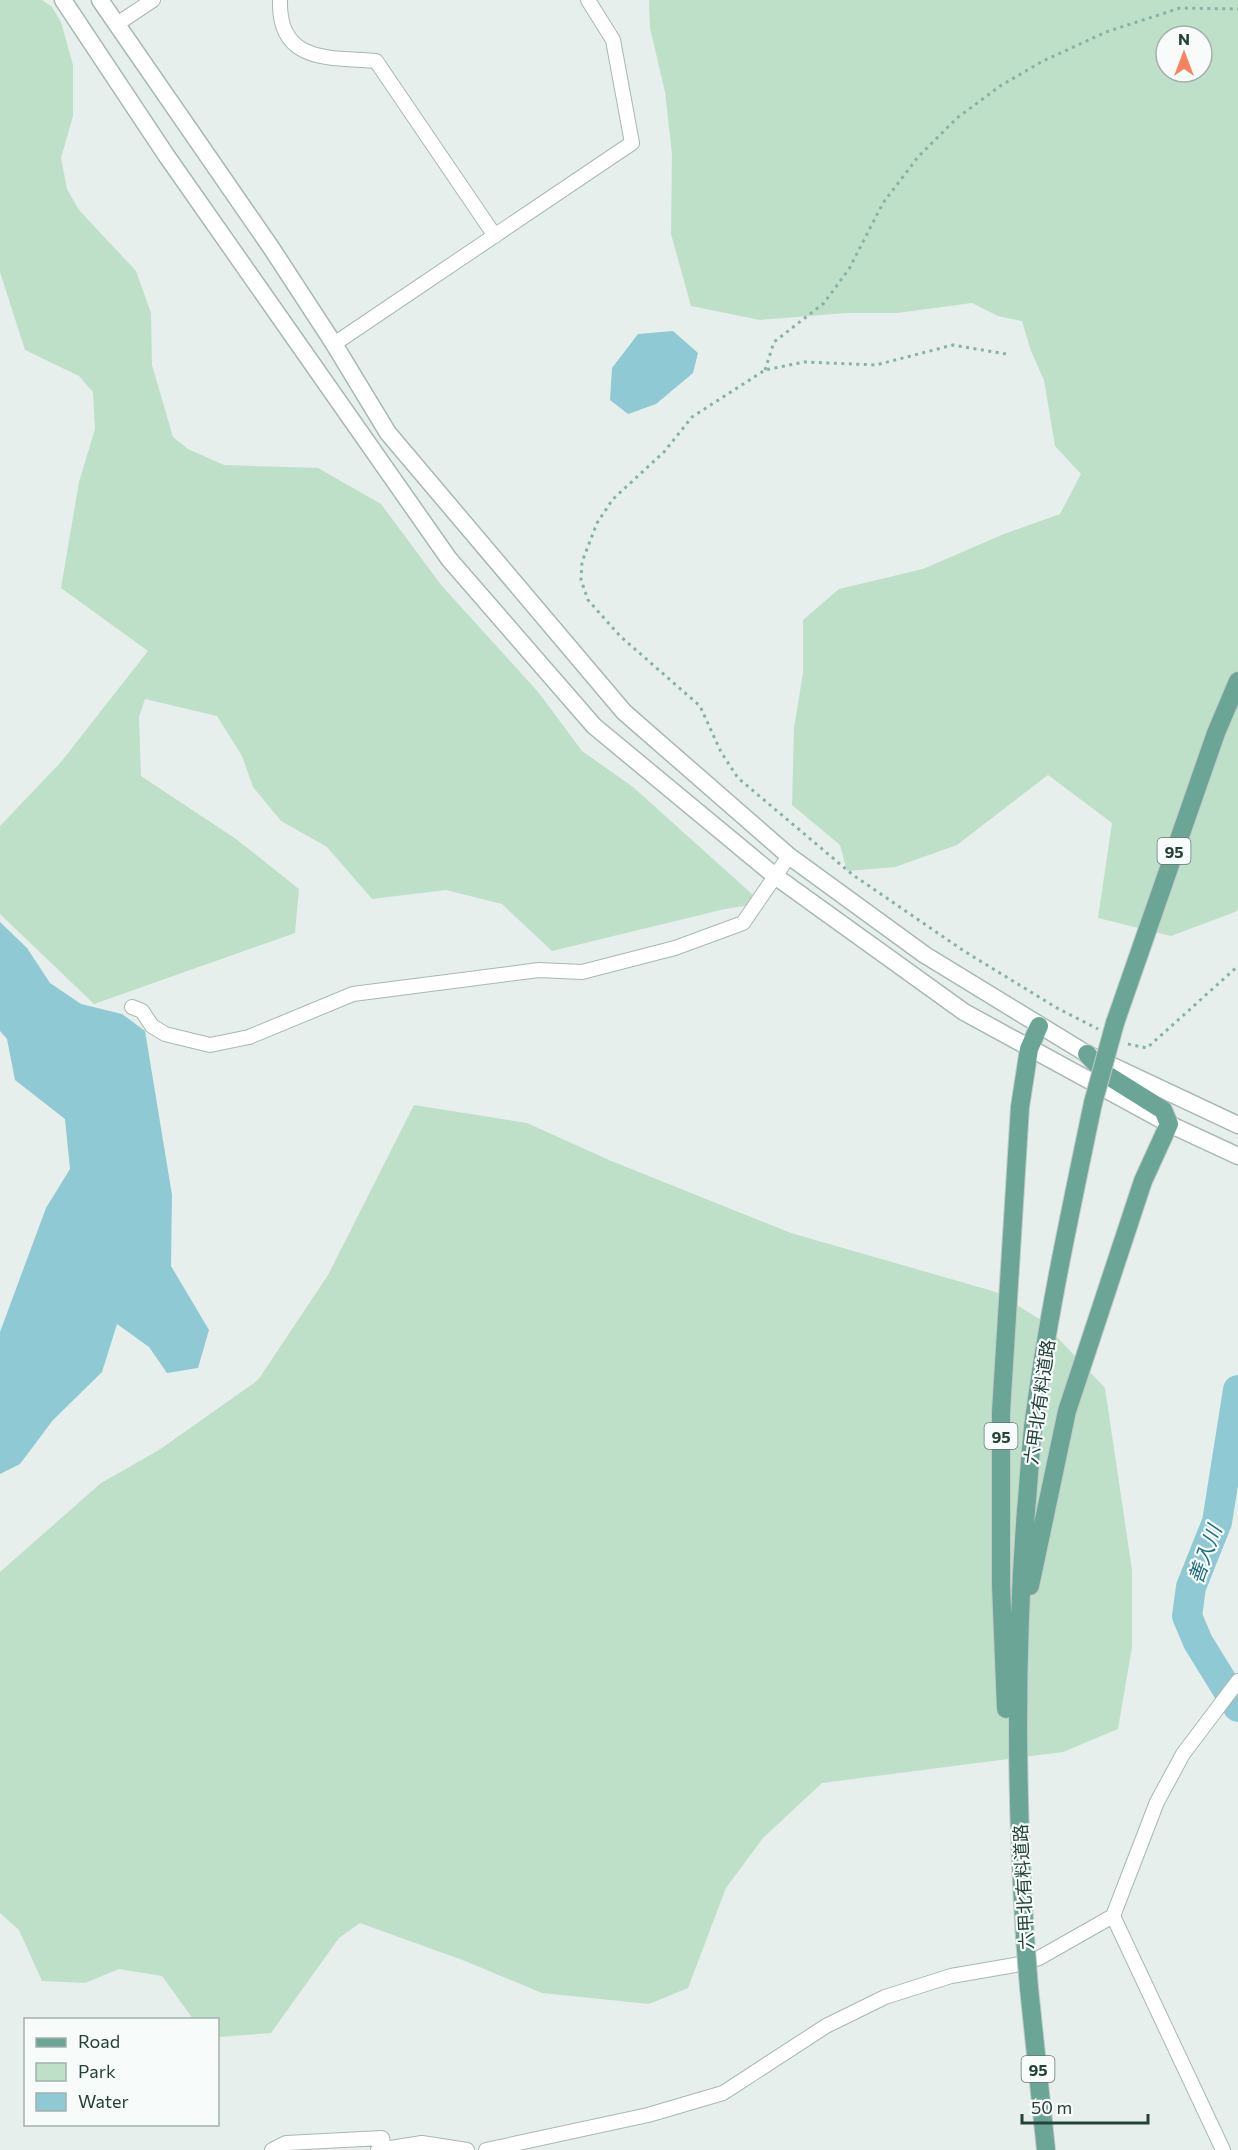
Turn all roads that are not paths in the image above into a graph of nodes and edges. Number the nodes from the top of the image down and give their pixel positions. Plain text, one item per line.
1 (63, 0) edge
2 (100, 0) edge
3 (153, 0) edge
4 (280, 0) edge
5 (588, 0) edge
6 (117, 24) junction
7 (495, 236) junction
8 (334, 344) junction
9 (1238, 681) edge
10 (789, 856) junction
11 (775, 876) junction
12 (132, 1007) dead end
13 (1039, 1026) junction
14 (1029, 1049) junction
15 (1087, 1054) junction
16 (1169, 1124) junction
17 (1238, 1125) edge
18 (1238, 1156) edge
19 (1017, 1653) junction
20 (1238, 1681) edge
21 (1020, 1848) junction
22 (1113, 1916) junction
23 (381, 2149) edge
24 (272, 2150) edge
25 (467, 2150) edge
26 (486, 2150) edge
27 (1046, 2150) edge
28 (1223, 2150) edge

1 - 11 street
2 - 6 street
3 - 6 street
4 - 7 street
5 - 7 street
6 - 8 street
7 - 8 street
8 - 10 street
9 - 19 main road, 六甲北有料道路 / 95, bridge
10 - 11 street
10 - 13 street
11 - 12 street
11 - 14 street
13 - 14 main road, 95
13 - 15 street
14 - 16 street
14 - 21 main road, 95
15 - 16 main road
15 - 17 street
16 - 18 street
16 - 19 main road, 95
19 - 21 main road, 六甲北有料道路 / 95
20 - 22 street
21 - 27 main road, 六甲北有料道路 / 95, bridge
22 - 26 street
22 - 28 street
23 - 24 street
23 - 25 street

